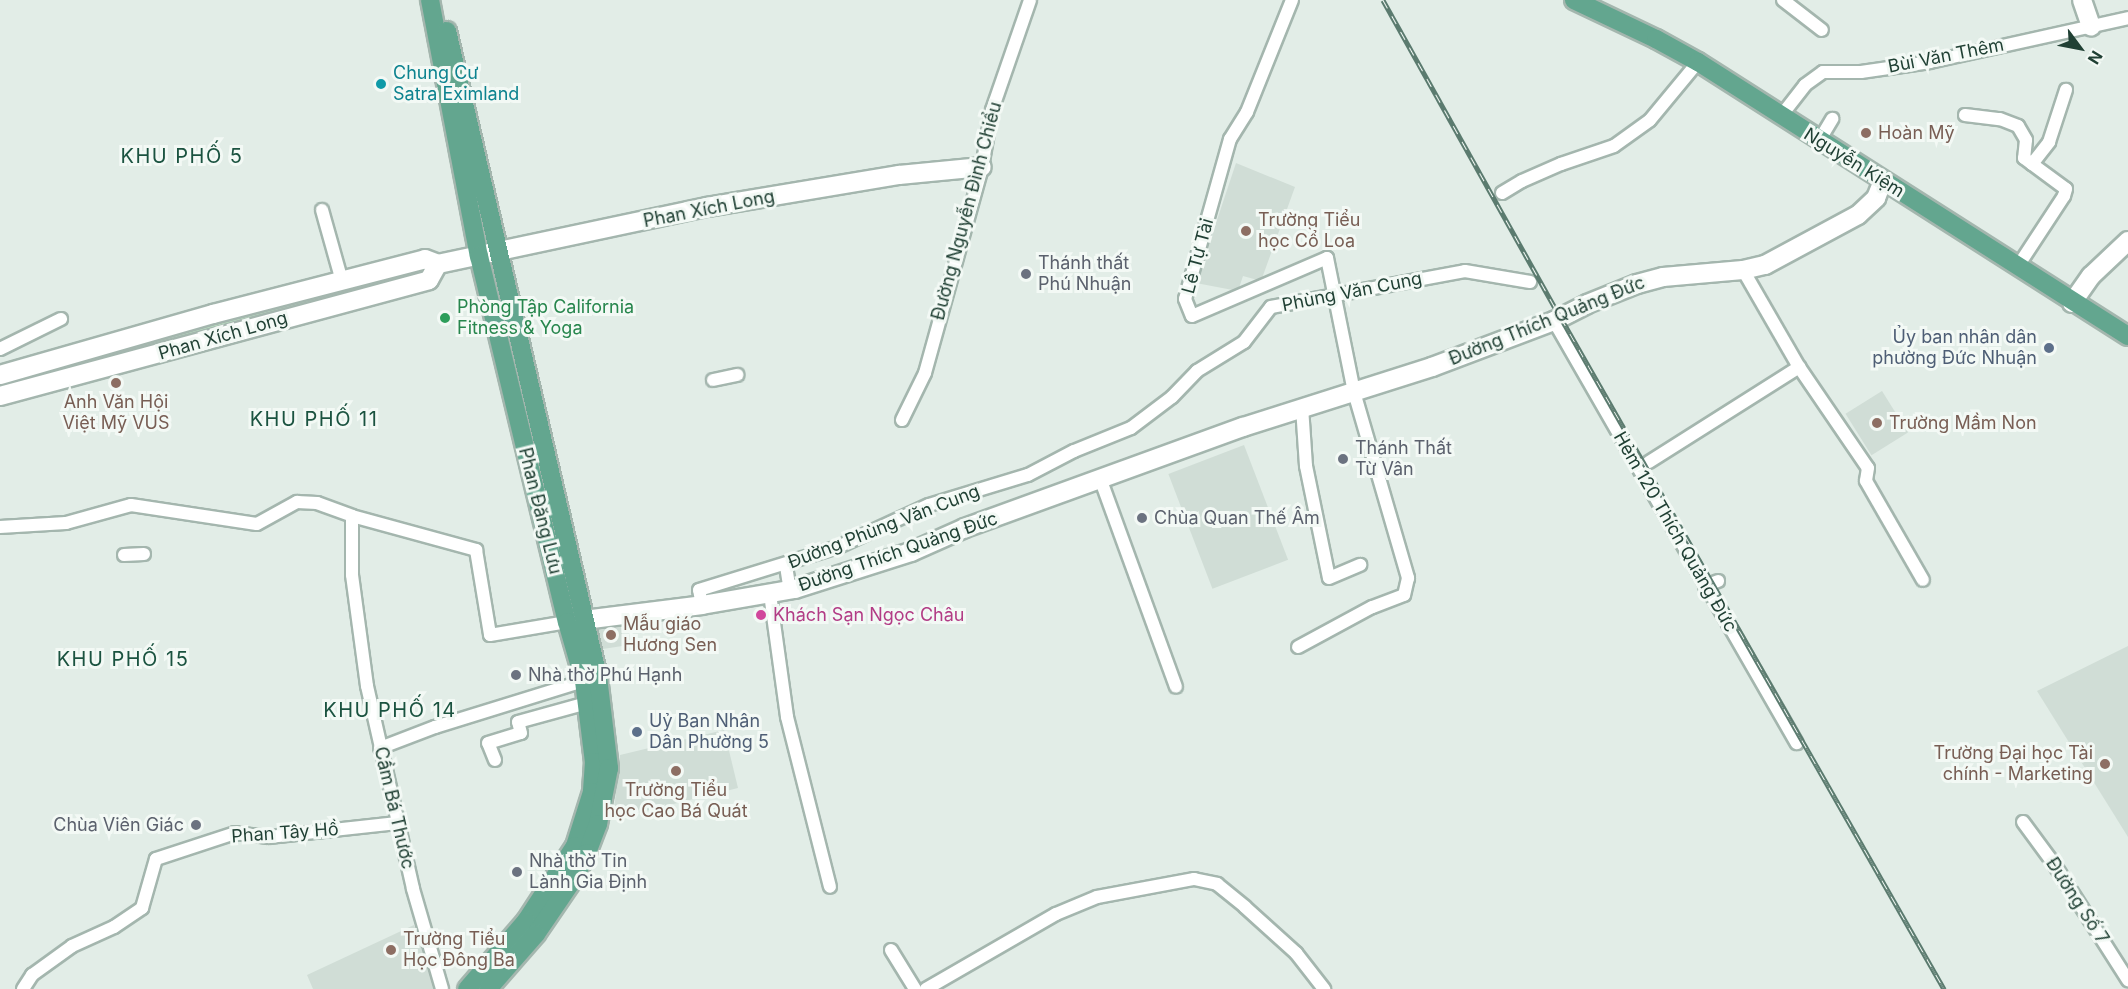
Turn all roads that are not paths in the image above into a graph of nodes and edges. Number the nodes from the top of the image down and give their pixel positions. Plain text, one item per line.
1 (430, 0) edge
2 (440, 0) edge
3 (1030, 0) edge
4 (1292, 0) edge
5 (1574, 0) edge
6 (1783, 0) edge
7 (2082, 0) edge
8 (1598, 4) edge
9 (2128, 18) edge
10 (2091, 26) junction
11 (1822, 30) dead end
12 (1698, 62) junction
13 (2067, 90) dead end
14 (1965, 115) dead end
15 (1781, 116) junction
16 (1832, 119) dead end
17 (1819, 141) junction
18 (2031, 164) junction
19 (982, 167) junction
20 (1883, 181) junction
21 (1502, 193) dead end
22 (322, 210) dead end
23 (2128, 241) edge
24 (498, 253) junction
25 (478, 256) junction
26 (438, 264) junction
27 (2018, 266) junction
28 (1743, 270) junction
29 (342, 281) junction
30 (1530, 282) dead end
31 (1336, 295) junction
32 (2072, 303) junction
33 (61, 319) dead end
34 (1554, 321) junction
35 (139, 334) junction
36 (2128, 336) edge
37 (0, 349) edge
38 (144, 358) junction
39 (1798, 367) junction
40 (0, 375) edge
41 (737, 375) dead end
42 (713, 380) dead end
43 (1354, 392) junction
44 (0, 396) edge
45 (1302, 407) junction
46 (902, 420) dead end
47 (1113, 435) joint
48 (1649, 462) dead end
49 (1100, 478) junction
50 (352, 516) junction
51 (0, 527) edge
52 (144, 554) dead end
53 (124, 555) dead end
54 (1360, 565) dead end
55 (786, 566) junction
56 (746, 577) junction
57 (1923, 580) dead end
58 (1718, 581) dead end
59 (1705, 586) junction
60 (790, 590) junction
61 (770, 594) junction
62 (750, 598) junction
63 (702, 605) junction
64 (575, 621) junction
65 (1298, 647) dead end
66 (585, 681) junction
67 (1176, 687) dead end
68 (587, 703) junction
69 (1797, 743) dead end
70 (380, 748) junction
71 (495, 760) dead end
72 (2023, 822) dead end
73 (397, 823) junction
74 (830, 887) dead end
75 (891, 950) dead end
76 (2128, 980) edge
77 (27, 987) edge
78 (442, 989) edge
79 (467, 989) edge
80 (488, 989) edge
81 (915, 989) edge
82 (927, 989) edge
83 (1324, 989) edge

1 - 25 main road, Phan Đăng Lưu
2 - 24 main road, Phan Đăng Lưu
3 - 19 street, Đường Nguyễn Đình Chiểu
4 - 31 street, Lê Tự Tài
5 - 8 main road, Nguyễn Kiệm
6 - 11 street
7 - 10 street
8 - 12 main road, Nguyễn Kiệm
9 - 10 street, Bùi Văn Thêm
10 - 15 street, Bùi Văn Thêm
12 - 15 main road, Nguyễn Kiệm
12 - 21 street
13 - 18 street
14 - 18 street
15 - 17 main road, Nguyễn Kiệm
16 - 17 street
17 - 20 main road, Nguyễn Kiệm
18 - 27 street
19 - 24 street, Phan Xích Long
19 - 46 street, Đường Nguyễn Đình Chiểu
20 - 27 main road, Nguyễn Kiệm
20 - 28 street, Đường Thích Quảng Đức
22 - 29 street
23 - 32 street
24 - 25 street, Phan Xích Long
24 - 64 main road, Phan Đăng Lưu
25 - 26 street, Phan Xích Long
25 - 64 main road, Phan Đăng Lưu
26 - 29 street, Phan Xích Long
26 - 38 street, Phan Xích Long
27 - 32 main road, Nguyễn Kiệm
28 - 34 street, Đường Thích Quảng Đức
28 - 39 street
29 - 35 street, Phan Xích Long
30 - 31 street, Phùng Văn Cung
31 - 43 street, Lê Tự Tài
31 - 47 street, Phùng Văn Cung
32 - 36 main road, Nguyễn Kiệm
33 - 37 street
34 - 43 street, Đường Thích Quảng Đức
34 - 59 street, Hẻm 120 Thích Quảng Đức
35 - 38 street
35 - 40 street, Phan Xích Long
38 - 44 street, Phan Xích Long
39 - 48 street
39 - 57 street
41 - 42 street
43 - 45 street
43 - 65 street, Lê Tự Tài
45 - 49 street, Đường Thích Quảng Đức
45 - 54 street
47 - 55 street, Đường Phùng Văn Cung
49 - 60 street, Đường Thích Quảng Đức
49 - 67 street
50 - 51 street
50 - 64 street
50 - 70 street, Cầm Bá Thước
52 - 53 street
55 - 56 street, Đường Phùng Văn Cung
55 - 60 street
56 - 62 street
56 - 63 street, Đường Phùng Văn Cung
58 - 59 street
59 - 69 street, Hẻm 120 Thích Quảng Đức
60 - 61 street, Đường Thích Quảng Đức
61 - 62 street, Đường Thích Quảng Đức
61 - 74 street
62 - 63 street, Đường Thích Quảng Đức
63 - 64 street, Đường Thích Quảng Đức
64 - 66 main road, Phan Đăng Lưu
64 - 80 main road, Phan Đăng Lưu
66 - 68 main road, Phan Đăng Lưu
66 - 70 street
68 - 71 street
68 - 79 main road, Phan Đăng Lưu
70 - 73 street, Cầm Bá Thước
72 - 76 street, Đường Số 7
73 - 77 street, Phan Tây Hồ
73 - 78 street, Cầm Bá Thước
75 - 81 street
82 - 83 street

